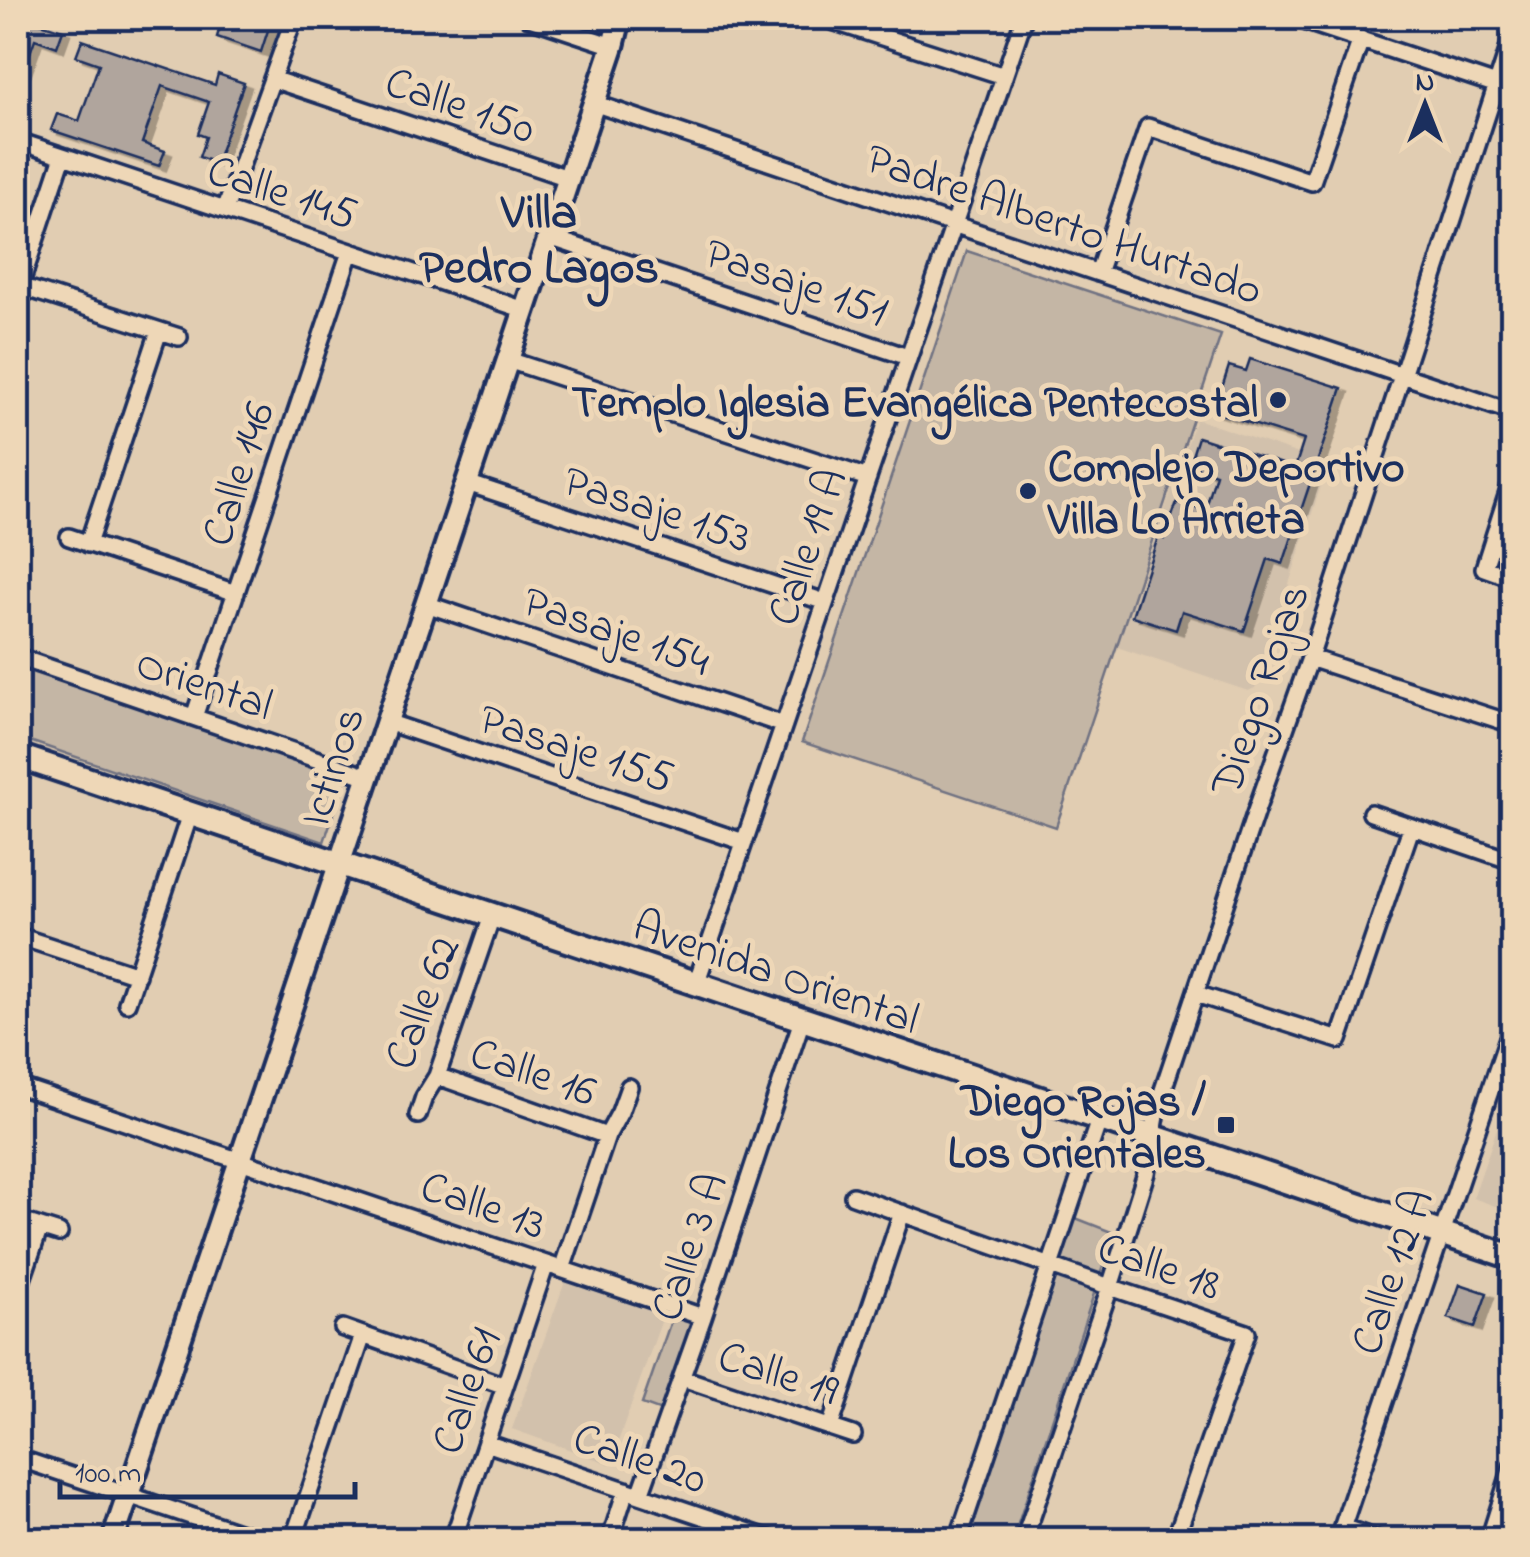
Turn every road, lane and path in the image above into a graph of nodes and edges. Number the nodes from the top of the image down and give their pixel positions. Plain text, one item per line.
1 (294, 18) edge
2 (529, 18) edge
3 (620, 18) edge
4 (823, 18) edge
5 (1024, 18) edge
6 (1296, 18) edge
7 (1512, 38) edge
8 (1361, 39) junction
9 (613, 46) junction
10 (1004, 76) junction
11 (272, 79) junction
12 (1504, 87) edge
13 (594, 103) junction
14 (18, 140) edge
15 (63, 156) junction
16 (568, 178) junction
17 (225, 210) junction
18 (954, 224) junction
19 (549, 236) junction
20 (350, 252) junction
21 (1098, 273) junction
22 (18, 289) edge
23 (524, 310) junction
24 (158, 330) junction
25 (179, 337) dead end
26 (908, 357) junction
27 (508, 360) junction
28 (1402, 376) junction
29 (1512, 412) edge
30 (868, 478) junction
31 (1512, 480) edge
32 (466, 483) junction
33 (69, 537) dead end
34 (88, 544) junction
35 (1512, 578) edge
36 (236, 593) junction
37 (826, 602) junction
38 (426, 604) junction
39 (18, 657) edge
40 (1310, 658) junction
41 (194, 718) junction
42 (387, 722) junction
43 (1512, 724) edge
44 (784, 725) junction
45 (18, 756) edge
46 (368, 777) junction
47 (190, 814) junction
48 (1371, 814) dead end
49 (1411, 828) junction
50 (744, 842) junction
51 (1512, 861) edge
52 (339, 864) junction
53 (492, 916) junction
54 (18, 936) edge
55 (136, 975) junction
56 (696, 984) junction
57 (1196, 994) junction
58 (127, 1004) dead end
59 (802, 1020) junction
60 (1512, 1026) edge
61 (437, 1076) junction
62 (18, 1086) edge
63 (628, 1087) dead end
64 (418, 1115) dead end
65 (1099, 1120) junction
66 (608, 1136) junction
67 (1152, 1138) junction
68 (240, 1161) junction
69 (854, 1196) dead end
70 (902, 1214) junction
71 (18, 1220) edge
72 (40, 1227) junction
73 (58, 1234) dead end
74 (1443, 1234) junction
75 (1512, 1257) edge
76 (1050, 1265) junction
77 (554, 1267) junction
78 (1110, 1288) junction
79 (18, 1291) edge
80 (703, 1317) junction
81 (343, 1328) dead end
82 (363, 1335) junction
83 (682, 1378) junction
84 (505, 1386) junction
85 (830, 1427) junction
86 (854, 1435) dead end
87 (486, 1443) junction
88 (18, 1458) edge
89 (1512, 1467) edge
90 (633, 1492) junction
91 (128, 1494) junction
92 (1340, 1533) edge
93 (114, 1540) edge
94 (262, 1540) edge
95 (293, 1540) edge
96 (454, 1540) edge
97 (610, 1540) edge
98 (773, 1540) edge
99 (958, 1540) edge
100 (1024, 1540) edge
101 (1175, 1540) edge
102 (1379, 1540) edge
103 (1490, 1540) edge

1 - 11 street
2 - 9 street
3 - 9 street, Ictinos
4 - 10 street
5 - 10 street, Calle 19 A
6 - 8 street
7 - 12 street, Diego Rojas
8 - 12 street
8 - 21 street
9 - 13 street, Ictinos
10 - 18 street, Calle 19 A
11 - 16 street, Calle 150
11 - 17 street
12 - 28 street, Diego Rojas
13 - 16 street, Ictinos
13 - 18 street, Padre Alberto Hurtado
14 - 15 street, Calle 145
15 - 17 street, Calle 145
15 - 22 street
16 - 19 street, Ictinos
17 - 20 street, Calle 145
18 - 21 street, Padre Alberto Hurtado
18 - 26 street, Calle 19 A
19 - 23 street, Ictinos
19 - 26 street, Pasaje 151
20 - 23 street, Calle 145
20 - 36 street, Calle 146
21 - 28 street, Padre Alberto Hurtado
22 - 24 street
23 - 27 street, Ictinos
24 - 25 street
24 - 34 street
26 - 30 street, Calle 19 A
27 - 30 street
27 - 32 street, Ictinos
28 - 29 street, Padre Alberto Hurtado
28 - 40 street, Diego Rojas
30 - 37 street, Calle 19 A
31 - 35 street
32 - 37 street, Pasaje 153
32 - 38 street, Ictinos
33 - 34 street
34 - 36 street
36 - 41 street, Calle 146
37 - 44 street, Calle 19 A
38 - 42 street, Ictinos
38 - 44 street, Pasaje 154
39 - 41 street, Oriental
40 - 43 street
40 - 57 street, Diego Rojas
41 - 46 street, Oriental
42 - 46 street, Ictinos
42 - 50 street, Pasaje 155
44 - 50 street, Calle 19 A
45 - 47 main road, Avenida Oriental
46 - 52 street, Ictinos
47 - 52 main road, Avenida Oriental
47 - 55 street
48 - 49 street
49 - 51 street
49 - 57 street
50 - 56 street, Calle 19 A
52 - 53 main road, Avenida Oriental
52 - 68 street, Ictinos
53 - 56 main road, Avenida Oriental
53 - 61 street, Calle 62
54 - 55 street
55 - 58 street
56 - 59 main road, Avenida Oriental
57 - 67 street, Diego Rojas
59 - 65 main road, Avenida Oriental
59 - 80 street, Calle 3 A
60 - 74 street, Calle 12 A
61 - 64 street, Calle 62
61 - 66 street, Calle 16
62 - 68 street, Calle 13
63 - 66 street, Calle 61
65 - 67 main road, Avenida Oriental
65 - 76 street
66 - 77 street, Calle 61
67 - 74 main road, Avenida Oriental
67 - 78 street, Diego Rojas
68 - 77 street, Calle 13
68 - 91 street, Ictinos
69 - 70 street, Calle 18
70 - 76 street, Calle 18
70 - 85 street
71 - 72 street
72 - 73 street
72 - 79 street
74 - 75 main road, Avenida Oriental
74 - 92 street, Calle 12 A
76 - 78 street, Calle 18
76 - 99 street
77 - 80 street, Calle 13
77 - 84 street, Calle 61
78 - 100 street, Diego Rojas
78 - 101 street, Calle 18
80 - 83 street, Calle 3 A
81 - 82 street
82 - 84 street
82 - 95 street
83 - 85 street, Calle 19
83 - 90 street, Calle 3 A
84 - 87 street, Calle 61
85 - 86 street, Calle 19
87 - 90 street, Calle 20
87 - 96 street, Calle 61
88 - 91 street
89 - 103 street
90 - 97 street, Calle 3 A
90 - 98 street, Calle 20
91 - 93 street, Ictinos
91 - 94 street
92 - 102 street

